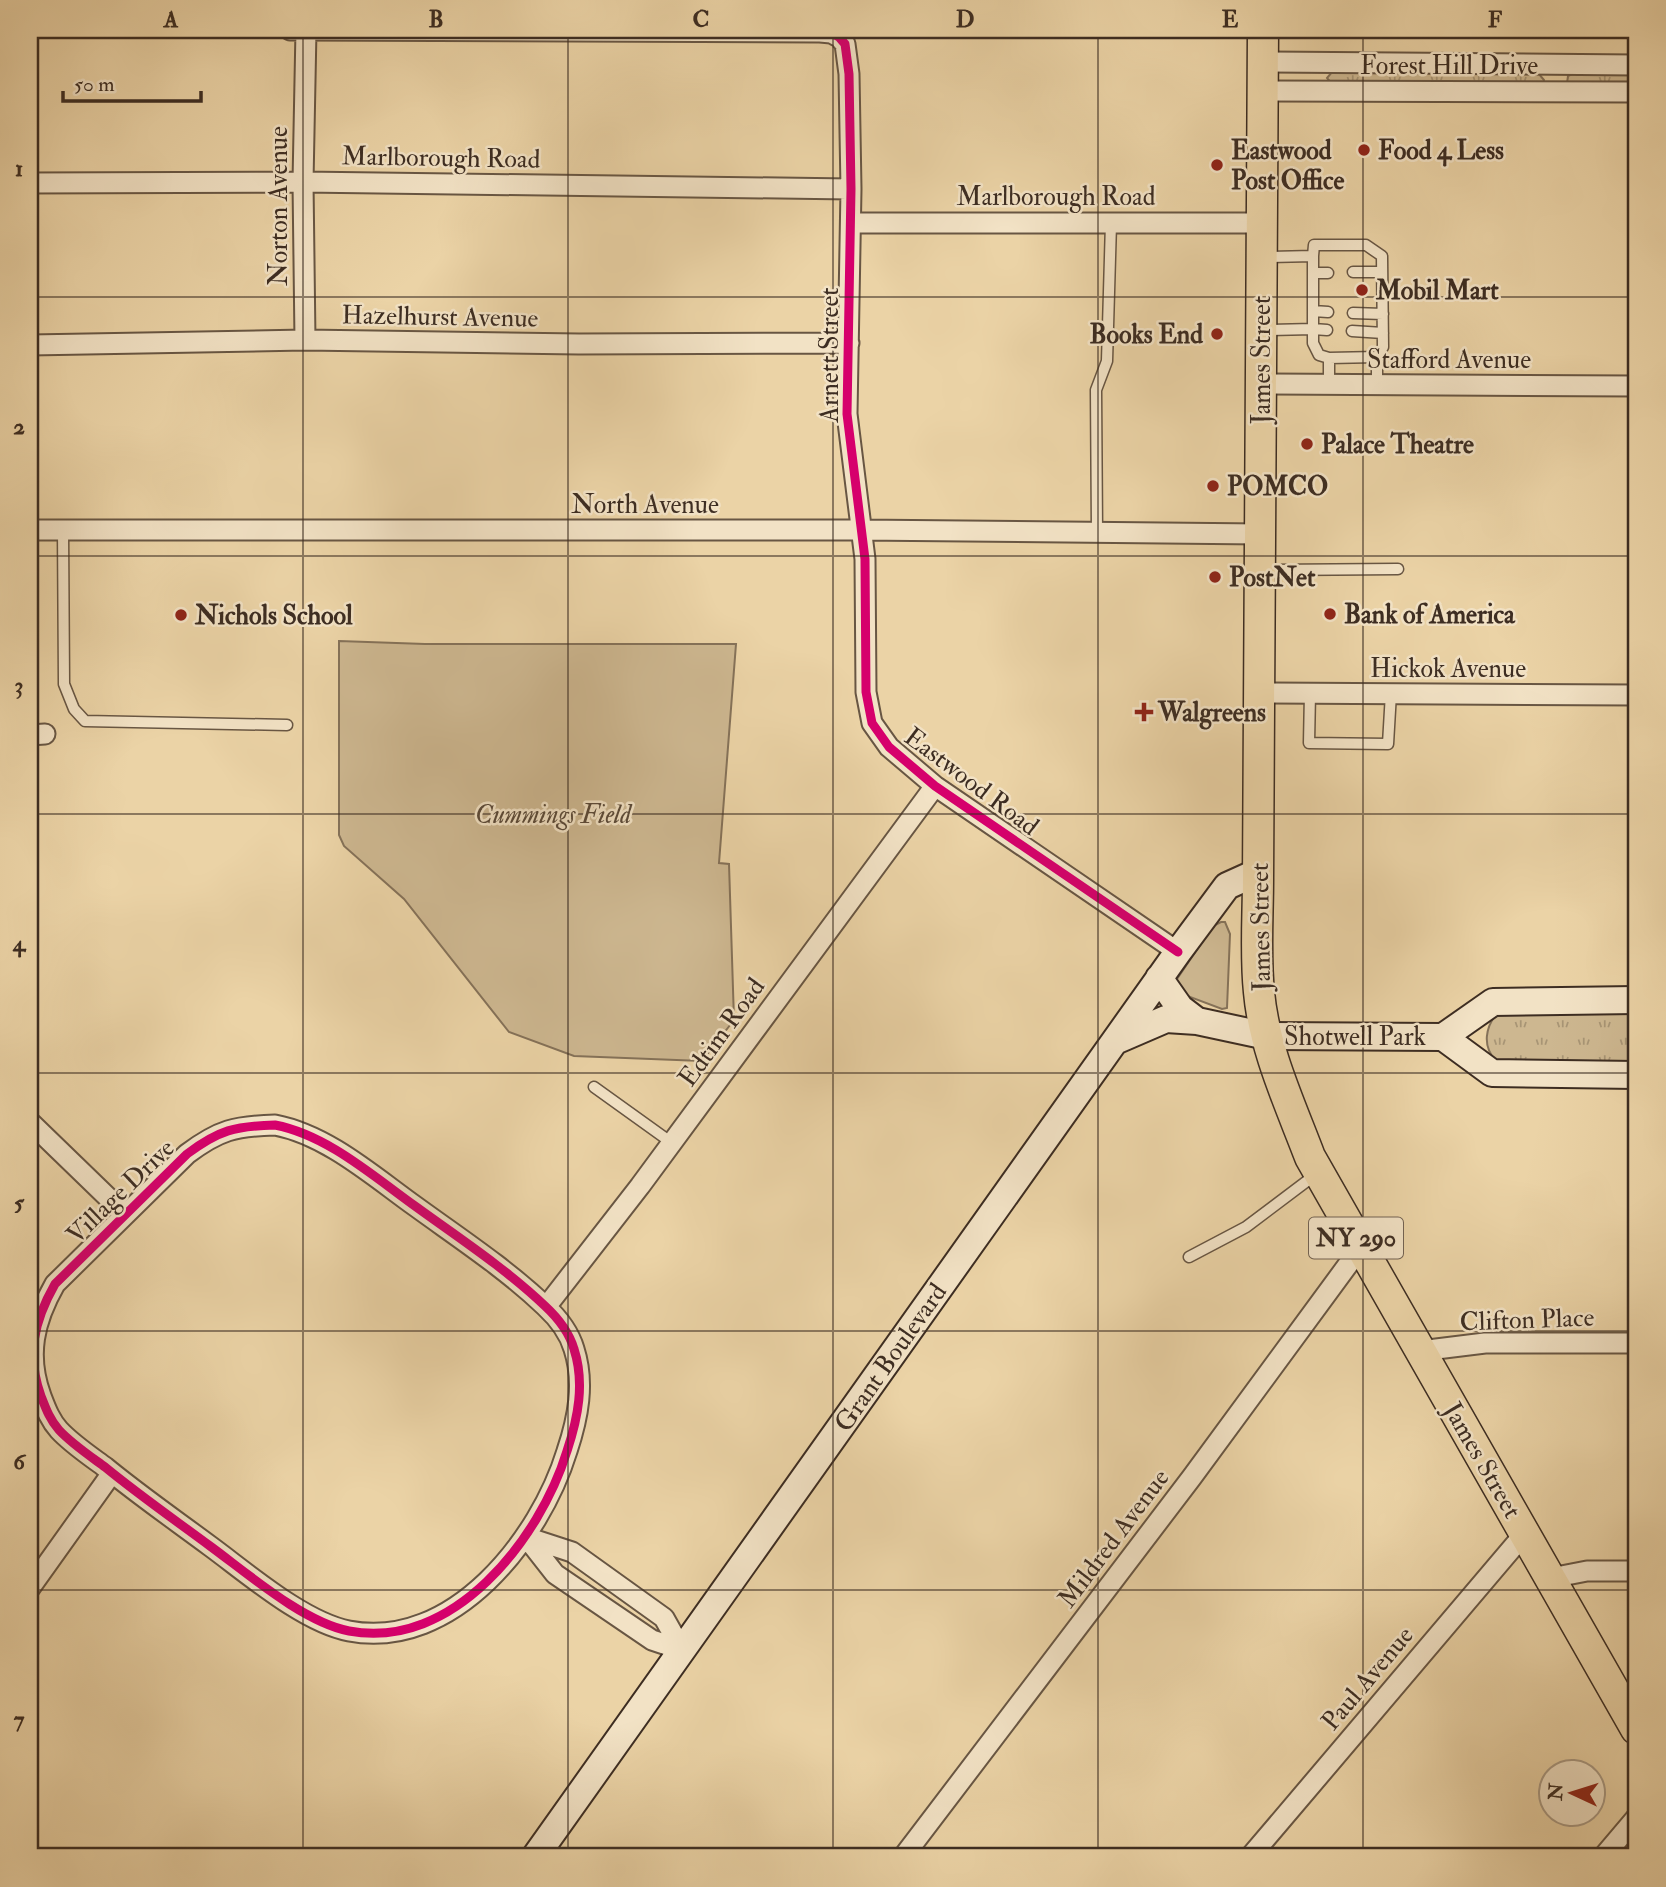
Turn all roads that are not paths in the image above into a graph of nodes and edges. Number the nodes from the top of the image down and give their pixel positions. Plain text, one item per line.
1 (290, 30) edge
2 (306, 30) edge
3 (1263, 30) edge
4 (668, 31) edge
5 (1315, 63) junction
6 (1563, 64) junction
7 (1636, 65) edge
8 (1263, 77) junction
9 (1315, 91) junction
10 (1562, 92) junction
11 (1636, 92) edge
12 (303, 181) junction
13 (30, 183) edge
14 (851, 190) junction
15 (851, 222) junction
16 (1111, 223) junction
17 (1262, 223) junction
18 (1313, 256) junction
19 (1262, 257) junction
20 (1353, 272) dead end
21 (1382, 272) junction
22 (1313, 273) junction
23 (1328, 273) dead end
24 (1313, 311) junction
25 (1328, 312) dead end
26 (1353, 313) dead end
27 (1383, 314) junction
28 (1261, 330) junction
29 (1313, 330) junction
30 (1327, 330) dead end
31 (1352, 331) dead end
32 (1383, 332) junction
33 (305, 340) junction
34 (849, 343) junction
35 (30, 345) edge
36 (1377, 357) junction
37 (1329, 358) junction
38 (1261, 384) junction
39 (1329, 384) junction
40 (1377, 385) junction
41 (1636, 386) edge
42 (30, 530) edge
43 (63, 530) junction
44 (860, 530) junction
45 (1097, 532) junction
46 (1261, 534) junction
47 (1398, 569) dead end
48 (1261, 570) junction
49 (1260, 693) junction
50 (1310, 693) junction
51 (1391, 694) junction
52 (1636, 695) edge
53 (287, 725) dead end
54 (935, 786) junction
55 (1258, 872) junction
56 (1178, 952) junction
57 (1159, 978) junction
58 (1636, 1000) edge
59 (1197, 1021) junction
60 (1267, 1036) junction
61 (1443, 1037) junction
62 (1115, 1041) junction
63 (1636, 1075) edge
64 (594, 1087) dead end
65 (30, 1122) edge
66 (672, 1143) junction
67 (1319, 1173) junction
68 (125, 1214) junction
69 (1361, 1247) junction
70 (1189, 1257) dead end
71 (546, 1307) junction
72 (1636, 1343) edge
73 (1420, 1351) junction
74 (112, 1473) junction
75 (1525, 1533) junction
76 (526, 1537) junction
77 (1636, 1571) edge
78 (1551, 1578) junction
79 (30, 1588) edge
80 (682, 1650) junction
81 (1636, 1729) edge
82 (1636, 1818) edge
83 (542, 1855) edge
84 (902, 1857) edge
85 (1250, 1857) edge
86 (1603, 1857) edge

1 - 2 street
2 - 4 street
2 - 12 street, Norton Avenue
3 - 8 main road, James Street / NY 290
4 - 14 street
5 - 6 street, Forest Hill Drive
5 - 8 street, Forest Hill Drive
5 - 9 street
6 - 7 street, Forest Hill Drive
6 - 10 street
8 - 9 street, Forest Hill Drive
8 - 17 main road, James Street / NY 290
9 - 10 street, Forest Hill Drive
10 - 11 street, Forest Hill Drive
12 - 13 street, Marlborough Road
12 - 14 street, Marlborough Road
12 - 33 street, Norton Avenue
14 - 15 street, Arnett Street
15 - 16 street, Marlborough Road
15 - 34 street, Arnett Street
16 - 17 street, Marlborough Road
16 - 45 lane
17 - 19 main road, James Street / NY 290
18 - 19 lane
18 - 21 lane
18 - 22 lane
19 - 28 main road, James Street / NY 290
20 - 21 lane
21 - 27 lane
22 - 23 lane
22 - 24 lane
24 - 25 lane
24 - 29 lane
26 - 27 lane
27 - 32 lane
28 - 29 lane
28 - 38 main road, James Street / NY 290
29 - 30 lane
29 - 37 lane
31 - 32 lane
32 - 36 lane
33 - 34 street, Hazelhurst Avenue
33 - 35 street, Hazelhurst Avenue
34 - 44 street, Arnett Street
36 - 37 lane
36 - 40 lane
37 - 39 lane
38 - 39 street, Stafford Avenue
38 - 46 main road, James Street / NY 290
39 - 40 street, Stafford Avenue
40 - 41 street, Stafford Avenue
42 - 43 street, North Avenue
43 - 44 street, North Avenue
43 - 53 lane
44 - 45 street, North Avenue
44 - 54 street, Eastwood Road
45 - 46 street, North Avenue
46 - 48 main road, James Street / NY 290
47 - 48 lane
48 - 49 main road, James Street / NY 290
49 - 50 street, Hickok Avenue
49 - 55 main road, James Street / NY 290
50 - 51 street, Hickok Avenue
50 - 51 lane
51 - 52 street, Hickok Avenue
54 - 56 street, Eastwood Road
54 - 66 street, Edtim Road
55 - 56 street, Grant Boulevard
55 - 60 main road, James Street / NY 290
56 - 57 street, Grant Boulevard
57 - 59 street
57 - 62 street, Grant Boulevard
58 - 61 street, Shotwell Park
59 - 60 street, Shotwell Park
59 - 62 street, Shotwell Park
60 - 61 street, Shotwell Park
60 - 67 main road, James Street / NY 290
61 - 63 street, Shotwell Park
62 - 80 street, Grant Boulevard
64 - 66 lane
65 - 68 street
66 - 71 street, Edtim Road
67 - 69 main road, James Street / NY 290
67 - 70 lane
68 - 71 street, Village Drive
68 - 74 street, Village Drive
69 - 73 main road, James Street / NY 290
69 - 84 street, Mildred Avenue
71 - 76 street, Village Drive
72 - 73 street, Clifton Place
73 - 75 main road, James Street / NY 290
74 - 76 street, Village Drive
74 - 79 street
75 - 78 main road, James Street / NY 290
75 - 85 street, Paul Avenue
76 - 80 street
76 - 80 street
77 - 78 street
78 - 81 main road, James Street / NY 290
80 - 83 street, Grant Boulevard
82 - 86 street

